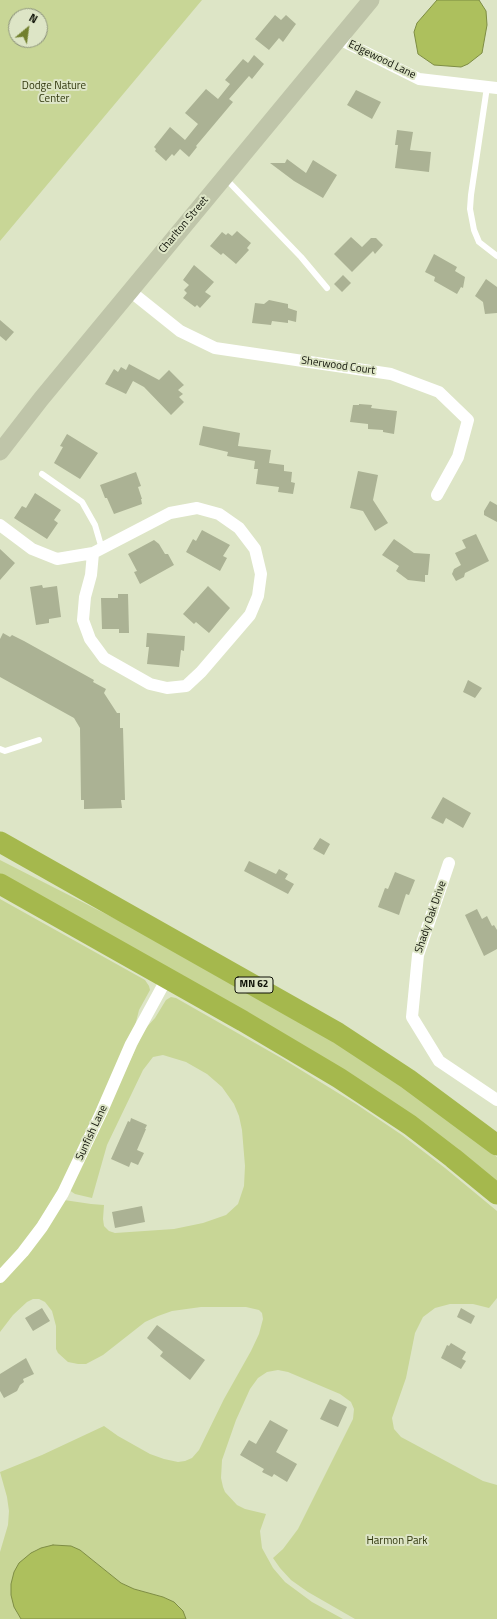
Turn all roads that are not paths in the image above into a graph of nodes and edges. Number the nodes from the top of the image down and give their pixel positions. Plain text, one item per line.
1 (371, 0) edge
2 (339, 39) junction
3 (492, 88) edge
4 (224, 177) junction
5 (497, 256) edge
6 (327, 288) dead end
7 (130, 290) junction
8 (0, 452) edge
9 (42, 474) dead end
10 (437, 495) dead end
11 (0, 525) edge
12 (97, 551) junction
13 (39, 740) dead end
14 (0, 749) edge
15 (0, 842) edge
16 (0, 857) edge
17 (449, 863) dead end
18 (0, 884) edge
19 (140, 921) junction
20 (167, 978) junction
21 (497, 1100) edge
22 (497, 1145) edge
23 (497, 1194) edge
24 (0, 1277) edge

1 - 2 street, Charlton Street
2 - 3 street, Edgewood Lane
2 - 4 street, Charlton Street
3 - 5 lane
4 - 6 lane
4 - 7 street, Charlton Street
7 - 8 street, Charlton Street
7 - 10 street, Sherwood Court
9 - 12 lane
11 - 12 street
12 - 12 street
13 - 14 lane
15 - 19 highway, MN 62
16 - 19 highway
17 - 21 street, Shady Oak Drive
18 - 20 highway
19 - 22 highway, MN 62
20 - 23 highway
20 - 24 street, Sunfish Lane

